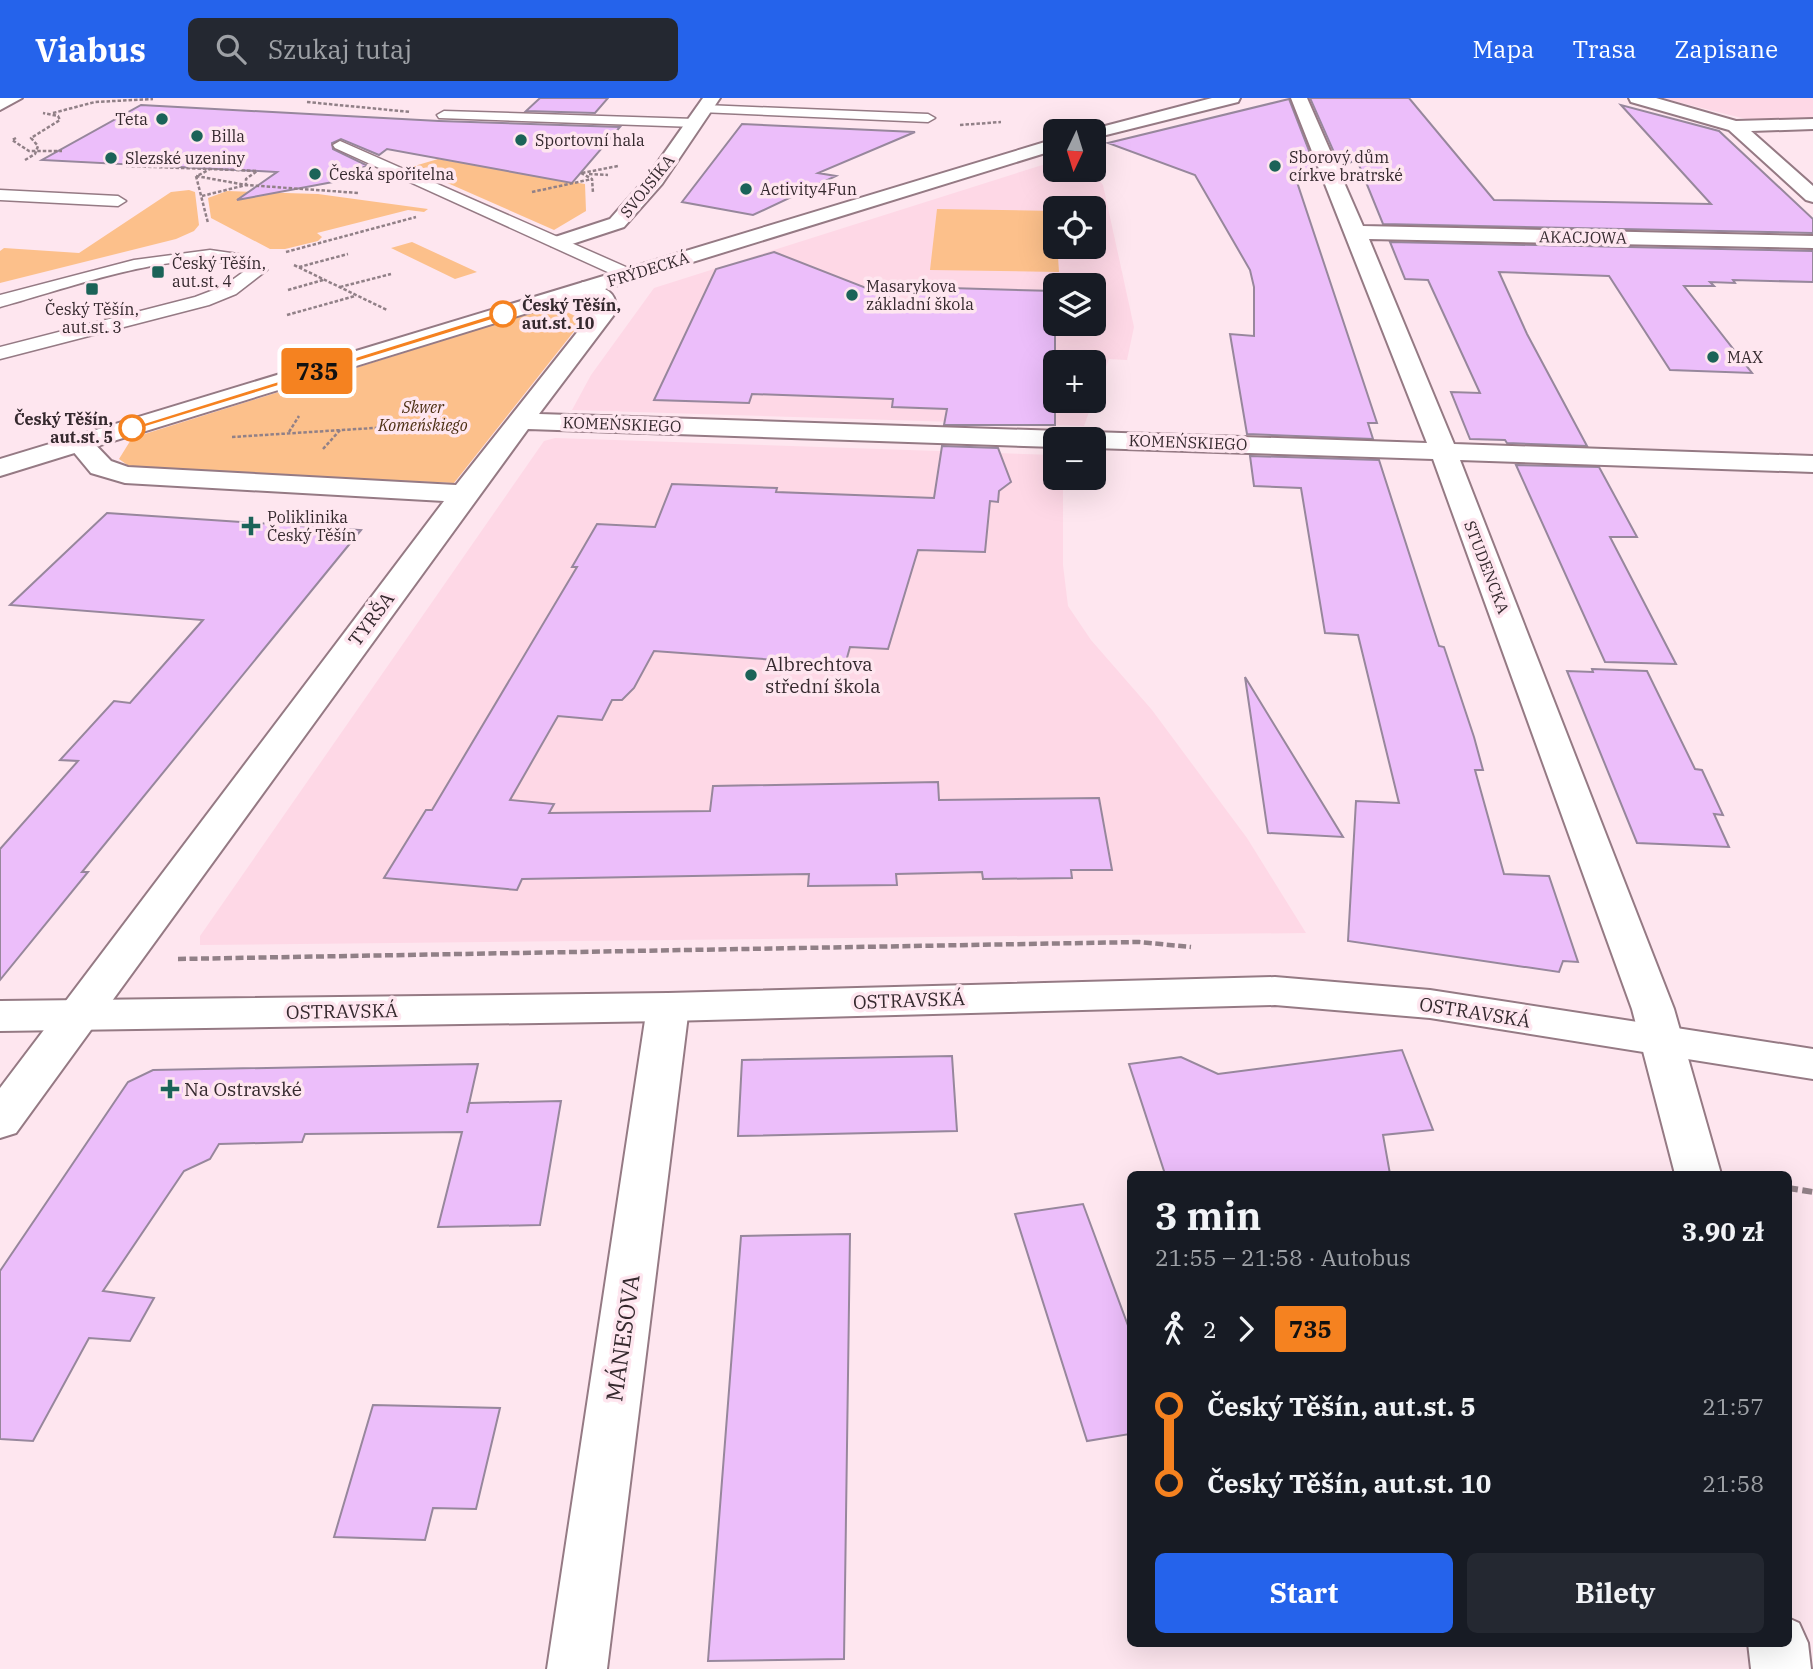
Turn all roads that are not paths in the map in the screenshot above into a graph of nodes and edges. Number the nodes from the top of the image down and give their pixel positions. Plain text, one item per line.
1 (15, 98) edge
2 (1232, 98) edge
3 (1299, 98) edge
4 (1637, 98) edge
5 (0, 105) edge
6 (704, 110) edge
7 (444, 115) road end
8 (928, 118) dead end
9 (1813, 124) edge
10 (1735, 126) junction
11 (1106, 130) edge
12 (340, 145) dead end
13 (1043, 149) edge
14 (0, 195) edge
15 (1813, 196) edge
16 (32, 201) junction
17 (118, 201) dead end
18 (4, 209) edge
19 (1353, 233) junction
20 (559, 242) junction
21 (1813, 242) edge
22 (629, 275) junction
23 (583, 289) junction
24 (0, 301) edge
25 (0, 353) edge
26 (522, 421) junction
27 (80, 444) junction
28 (1443, 450) junction
29 (1813, 464) edge
30 (0, 468) edge
31 (464, 494) junction
32 (668, 1007) junction
33 (77, 1015) junction
34 (0, 1016) edge
35 (1663, 1042) junction
36 (1813, 1064) edge
37 (0, 1121) edge
38 (1697, 1171) edge
39 (1778, 1647) edge
40 (577, 1669) edge
41 (1781, 1669) edge

1 - 5 street
2 - 11 street
3 - 19 street, STUDENCKA
4 - 10 street
6 - 7 lane
6 - 8 lane
6 - 20 street, SVOJSÍKA
9 - 10 street
10 - 15 street
12 - 20 lane
13 - 22 street, FRÝDECKÁ
14 - 16 lane
16 - 17 lane
16 - 18 lane
19 - 21 street, AKACJOWA
19 - 28 street, STUDENCKA
20 - 22 lane
22 - 23 street, FRÝDECKÁ
23 - 26 street, TYRŠA
23 - 27 street, FRÝDECKÁ
24 - 25 lane
26 - 28 street, KOMEŃSKIEGO
26 - 31 street, TYRŠA
27 - 30 street, FRÝDECKÁ
27 - 31 street
28 - 29 street, KOMEŃSKIEGO
28 - 35 street, STUDENCKA
31 - 33 street, TYRŠA
32 - 33 street, OSTRAVSKÁ
32 - 35 street, OSTRAVSKÁ
32 - 40 street, MÁNESOVA
33 - 34 street, OSTRAVSKÁ
33 - 37 street, TYRŠA
35 - 36 street, OSTRAVSKÁ
35 - 38 street, STUDENCKA
39 - 41 street

